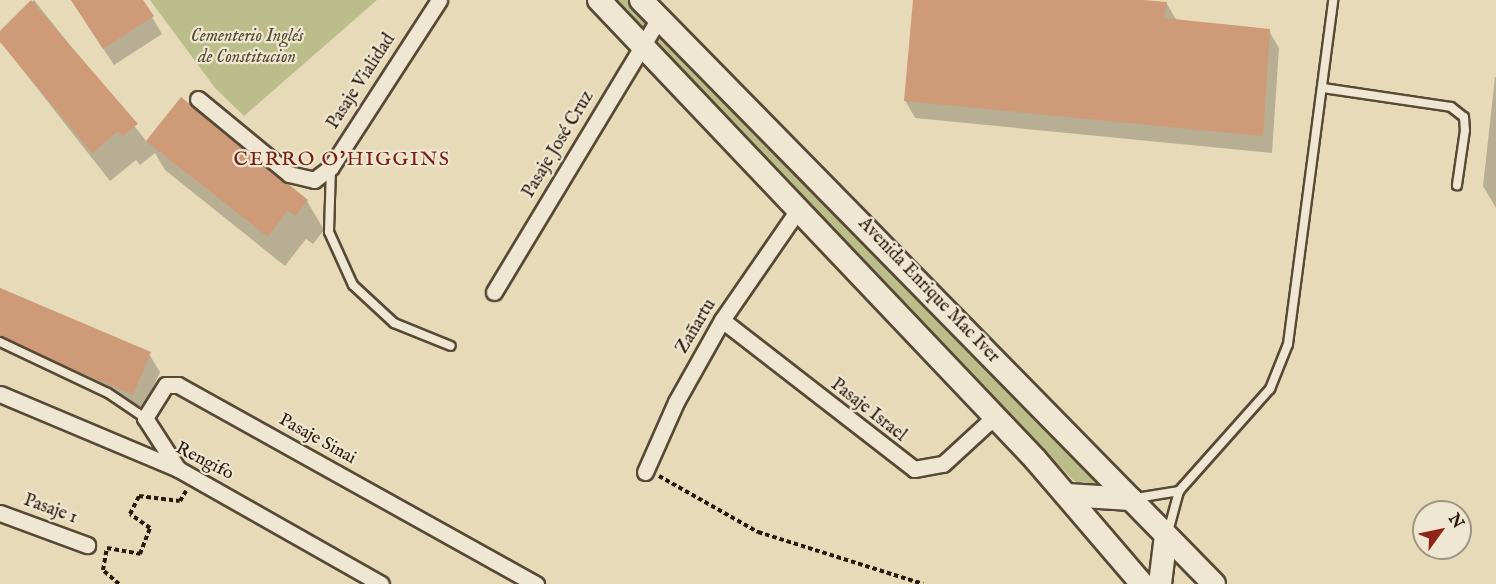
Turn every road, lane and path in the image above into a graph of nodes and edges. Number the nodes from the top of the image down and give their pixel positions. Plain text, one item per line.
1 (439, 0) edge
2 (599, 0) edge
3 (641, 0) edge
4 (1333, 0) edge
5 (659, 19) junction
6 (643, 45) junction
7 (1323, 88) junction
8 (198, 99) dead end
9 (331, 167) junction
10 (1457, 185) dead end
11 (798, 210) junction
12 (868, 230) junction
13 (842, 258) junction
14 (494, 292) dead end
15 (722, 320) junction
16 (0, 342) edge
17 (451, 346) dead end
18 (0, 394) edge
19 (145, 418) junction
20 (993, 418) junction
21 (178, 469) junction
22 (645, 472) joint
23 (194, 477) junction
24 (1179, 491) junction
25 (1067, 495) junction
26 (1131, 499) junction
27 (0, 513) edge
28 (1167, 536) junction
29 (87, 545) dead end
30 (119, 584) edge
31 (381, 584) edge
32 (536, 584) edge
33 (923, 584) edge
34 (1142, 584) edge
35 (1160, 584) edge
36 (1214, 584) edge

1 - 9 street, Pasaje Vialidad
2 - 6 main road
3 - 5 main road, Avenida Enrique Mac Iver
4 - 7 lane
5 - 6 street, Pasaje José Cruz
5 - 12 main road, Avenida Enrique Mac Iver
6 - 11 main road
6 - 14 street, Pasaje José Cruz
7 - 10 lane
7 - 24 lane
8 - 9 street
9 - 17 lane
11 - 13 main road
11 - 15 street, Zañartu
12 - 13 main road
12 - 26 main road, Avenida Enrique Mac Iver
13 - 20 main road
15 - 20 street, Pasaje Israel
15 - 22 street, Zañartu
16 - 19 lane
18 - 21 street, Rengifo
19 - 21 street
19 - 32 street, Pasaje Sinai
20 - 25 main road
21 - 23 street, Rengifo
22 - 33 path
23 - 30 path
23 - 31 street, Rengifo
24 - 26 lane
24 - 28 lane
25 - 26 main road
25 - 34 main road
26 - 28 main road, Avenida Enrique Mac Iver
27 - 29 street, Pasaje 1
28 - 35 main road
28 - 36 main road, Avenida Enrique Mac Iver

